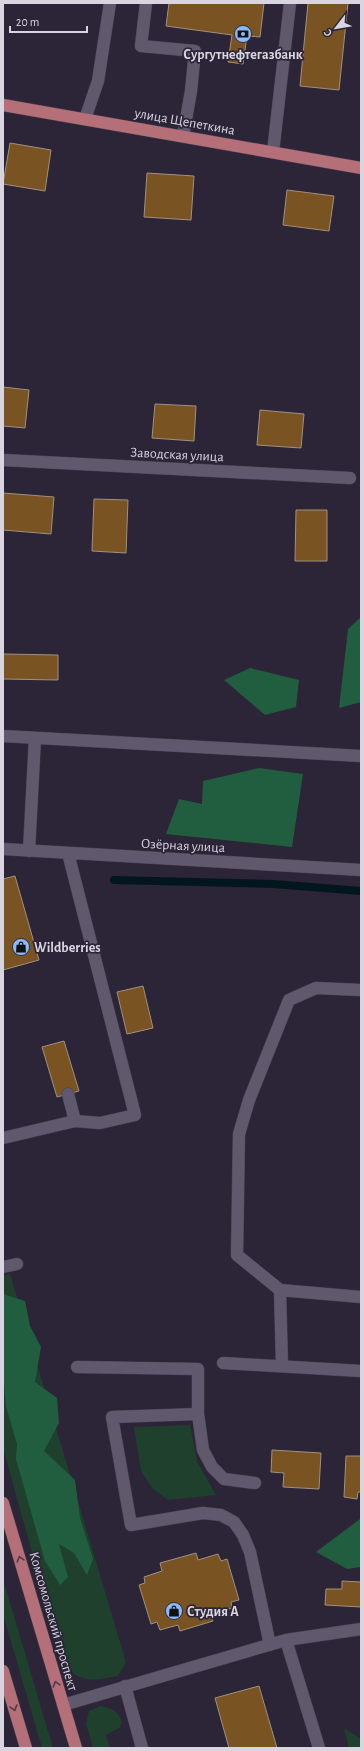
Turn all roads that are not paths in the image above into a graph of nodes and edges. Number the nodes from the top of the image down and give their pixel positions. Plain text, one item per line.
1 (110, 3) edge
2 (146, 3) edge
3 (290, 3) edge
4 (3, 106) edge
5 (85, 119) junction
6 (183, 136) junction
7 (272, 152) junction
8 (361, 168) edge
9 (3, 460) edge
10 (350, 478) dead end
11 (3, 736) edge
12 (35, 738) junction
13 (361, 756) edge
14 (3, 849) edge
15 (29, 851) junction
16 (68, 853) junction
17 (361, 870) edge
18 (361, 990) edge
19 (68, 1094) dead end
20 (75, 1121) junction
21 (3, 1138) edge
22 (17, 1264) dead end
23 (3, 1266) edge
24 (280, 1290) junction
25 (361, 1296) edge
26 (223, 1364) dead end
27 (282, 1366) junction
28 (77, 1367) dead end
29 (361, 1371) edge
30 (198, 1414) junction
31 (255, 1483) dead end
32 (3, 1502) edge
33 (361, 1630) edge
34 (286, 1640) junction
35 (270, 1645) junction
36 (3, 1670) edge
37 (124, 1686) junction
38 (63, 1705) junction
39 (26, 1748) edge
40 (76, 1748) edge
41 (142, 1748) edge
42 (319, 1748) edge

1 - 5 street
2 - 6 street
3 - 7 street
4 - 5 main road, улица Щепеткина
5 - 6 main road, улица Щепеткина
6 - 7 main road, улица Щепеткина
7 - 8 main road, улица Щепеткина
9 - 10 street, Заводская улица
11 - 12 street
12 - 13 street
12 - 15 street
14 - 15 street, Озёрная улица
15 - 16 street, Озёрная улица
16 - 17 street, Озёрная улица
16 - 20 street
18 - 24 street
19 - 20 street
20 - 21 street
22 - 23 street
24 - 25 street
24 - 27 street
26 - 27 street
27 - 29 street
28 - 30 street
30 - 31 street
30 - 35 street
38 -> 32 main road, Комсомольский проспект
33 - 34 street
34 - 35 street
34 - 42 street
35 - 37 street
36 -> 39 main road
37 - 38 street
37 - 41 street
38 - 40 main road, Комсомольский проспект

